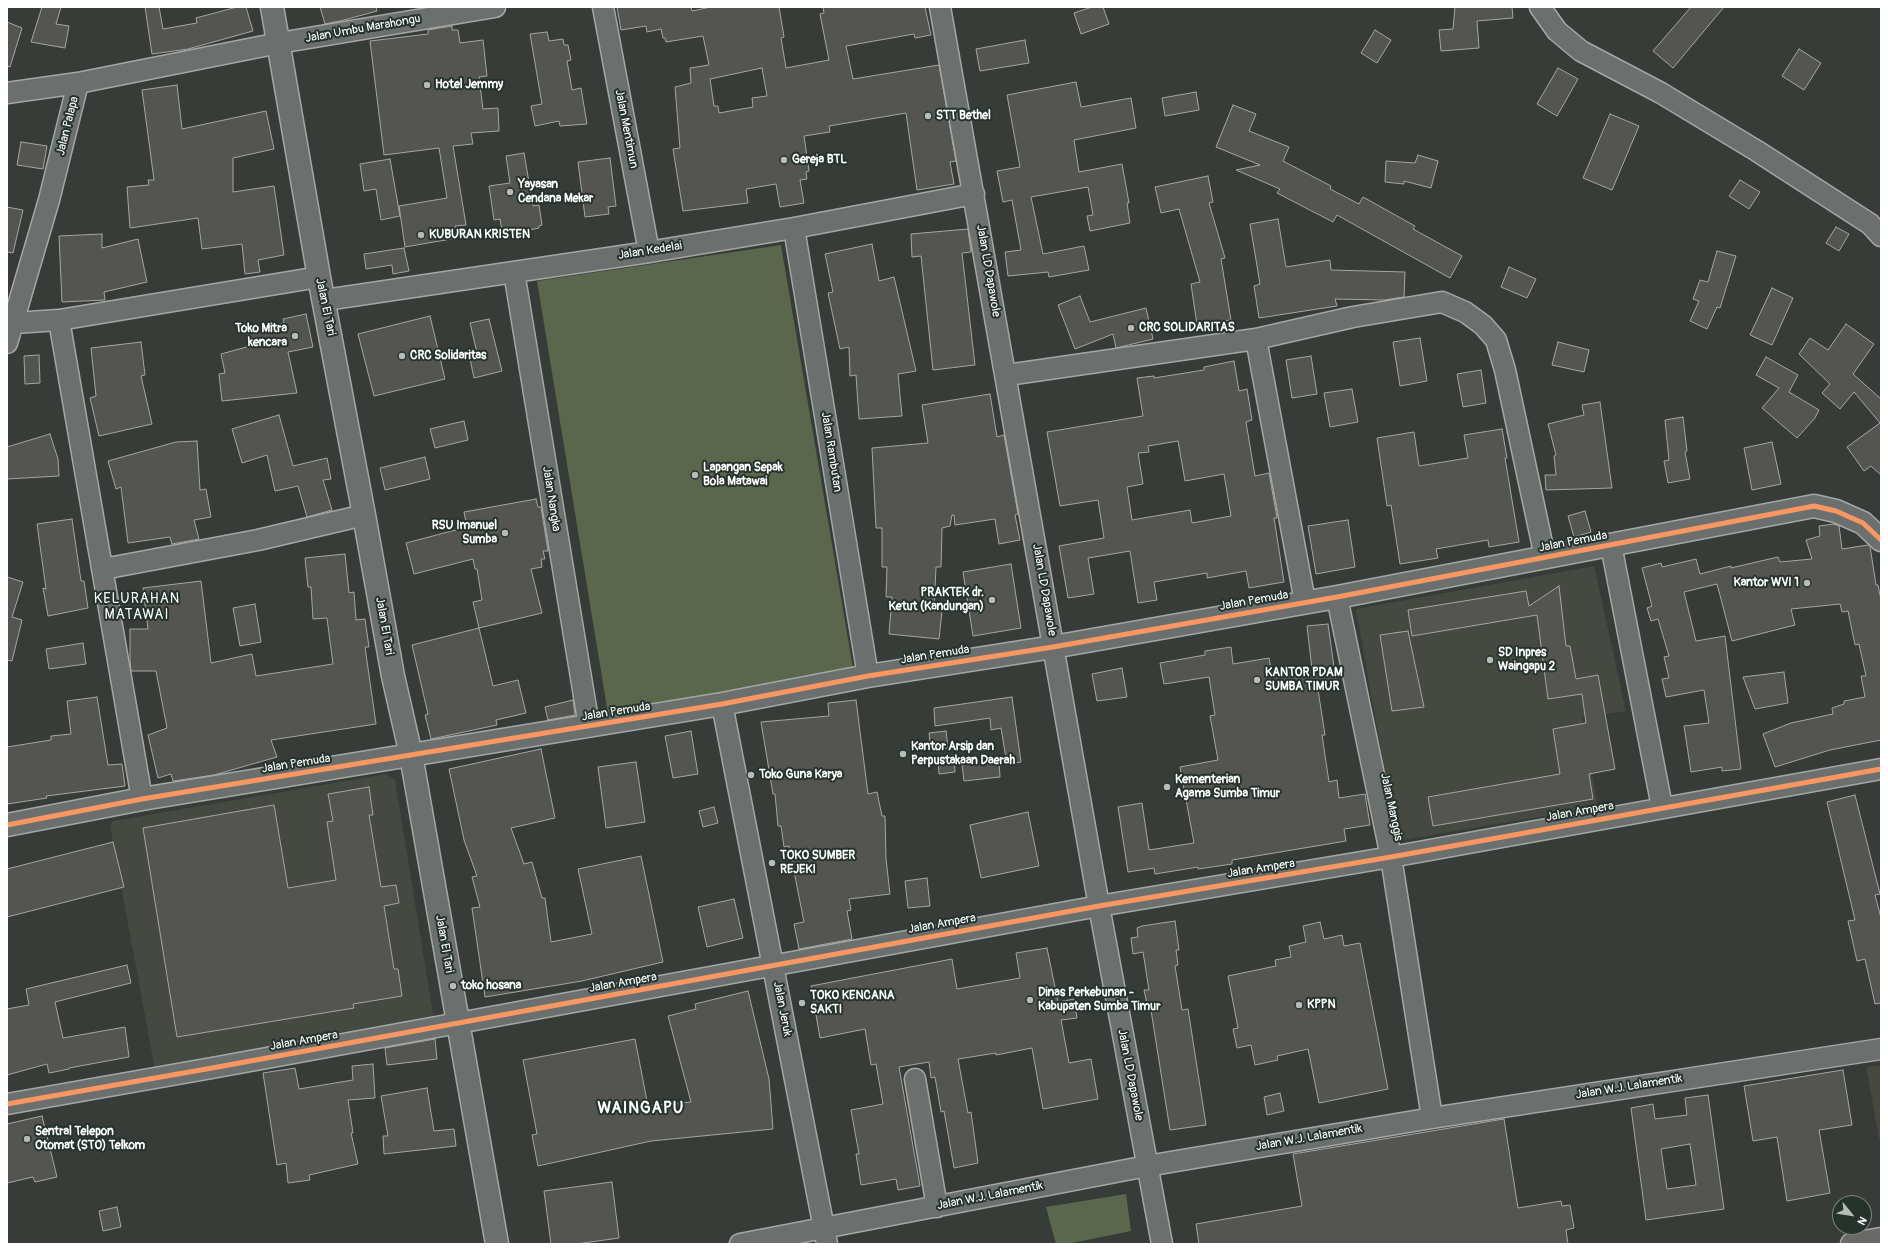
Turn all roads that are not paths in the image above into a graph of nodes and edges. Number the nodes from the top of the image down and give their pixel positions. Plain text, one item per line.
1 (272, 7) edge
2 (495, 7) edge
3 (603, 7) edge
4 (940, 7) edge
5 (1540, 7) edge
6 (279, 43) junction
7 (78, 83) junction
8 (7, 93) edge
9 (974, 194) junction
10 (794, 228) junction
11 (1881, 236) edge
12 (650, 252) junction
13 (514, 272) junction
14 (319, 277) junction
15 (325, 300) junction
16 (59, 320) junction
17 (14, 323) junction
18 (1256, 338) junction
19 (7, 343) edge
20 (1007, 375) junction
21 (364, 515) junction
22 (1881, 540) edge
23 (1612, 545) junction
24 (1545, 557) junction
25 (103, 569) junction
26 (1337, 597) junction
27 (1304, 602) junction
28 (1053, 647) junction
29 (868, 676) junction
30 (722, 704) junction
31 (589, 726) junction
32 (411, 755) junction
33 (1881, 768) edge
34 (142, 799) junction
35 (1662, 807) junction
36 (7, 825) edge
37 (1391, 857) junction
38 (1099, 906) junction
39 (773, 965) junction
40 (458, 1023) junction
41 (1881, 1049) edge
42 (914, 1079) dead end
43 (7, 1104) edge
44 (1432, 1118) junction
45 (1148, 1166) junction
46 (937, 1207) junction
47 (826, 1236) edge
48 (1881, 1239) edge
49 (496, 1244) edge
50 (740, 1244) edge
51 (1162, 1244) edge
52 (1852, 1244) edge

1 - 6 street, Jalan El Tari
2 - 6 street, Jalan Umbu Marahongu
3 - 12 street, Jalan Mentimun
4 - 9 street, Jalan LD Dapawole
5 - 11 street
6 - 7 street, Jalan Palapa
6 - 14 street, Jalan El Tari
7 - 8 street
7 - 17 street, Jalan Palapa
9 - 10 street, Jalan Kedelai
9 - 20 street, Jalan LD Dapawole
10 - 12 street, Jalan Kedelai
10 - 29 street, Jalan Rambutan
12 - 13 street, Jalan Kedelai
13 - 15 street, Jalan Kedelai
13 - 31 street, Jalan Nangka
14 - 15 street, Jalan El Tari
14 - 16 street
15 - 21 street, Jalan El Tari
16 - 17 street
16 - 25 street
17 - 19 street, Jalan Palapa
18 - 20 street
18 - 24 street
18 - 27 street
20 - 28 street, Jalan LD Dapawole
21 - 25 street
21 - 32 street, Jalan El Tari
22 - 23 street, Jalan Pemuda
23 - 24 street, Jalan Pemuda
23 - 35 street
24 - 26 street, Jalan Pemuda
25 - 34 street
26 - 27 street, Jalan Pemuda
26 - 37 street, Jalan Manggis
27 - 28 street, Jalan Pemuda
28 - 29 street, Jalan Pemuda
28 - 38 street, Jalan LD Dapawole
29 - 30 street, Jalan Pemuda
30 - 31 street, Jalan Pemuda
30 - 39 street, Jalan Jeruk
31 - 32 street, Jalan Pemuda
32 - 34 street, Jalan Pemuda
32 - 40 street, Jalan El Tari
33 - 35 street, Jalan Ampera
34 - 36 street, Jalan Pemuda
35 - 37 street, Jalan Ampera
37 - 38 street, Jalan Ampera
37 - 44 street, Jalan Manggis
38 - 39 street, Jalan Ampera
38 - 45 street, Jalan LD Dapawole
39 - 40 street, Jalan Ampera
39 - 47 street, Jalan Jeruk
40 - 43 street, Jalan Ampera
40 - 49 street, Jalan El Tari
41 - 44 street, Jalan W.J. Lalamentik
42 - 46 street
44 - 45 street, Jalan W.J. Lalamentik
45 - 46 street, Jalan W.J. Lalamentik
45 - 51 street, Jalan LD Dapawole
46 - 47 street, Jalan W.J. Lalamentik
47 - 50 street, Jalan W.J. Lalamentik
48 - 52 highway

